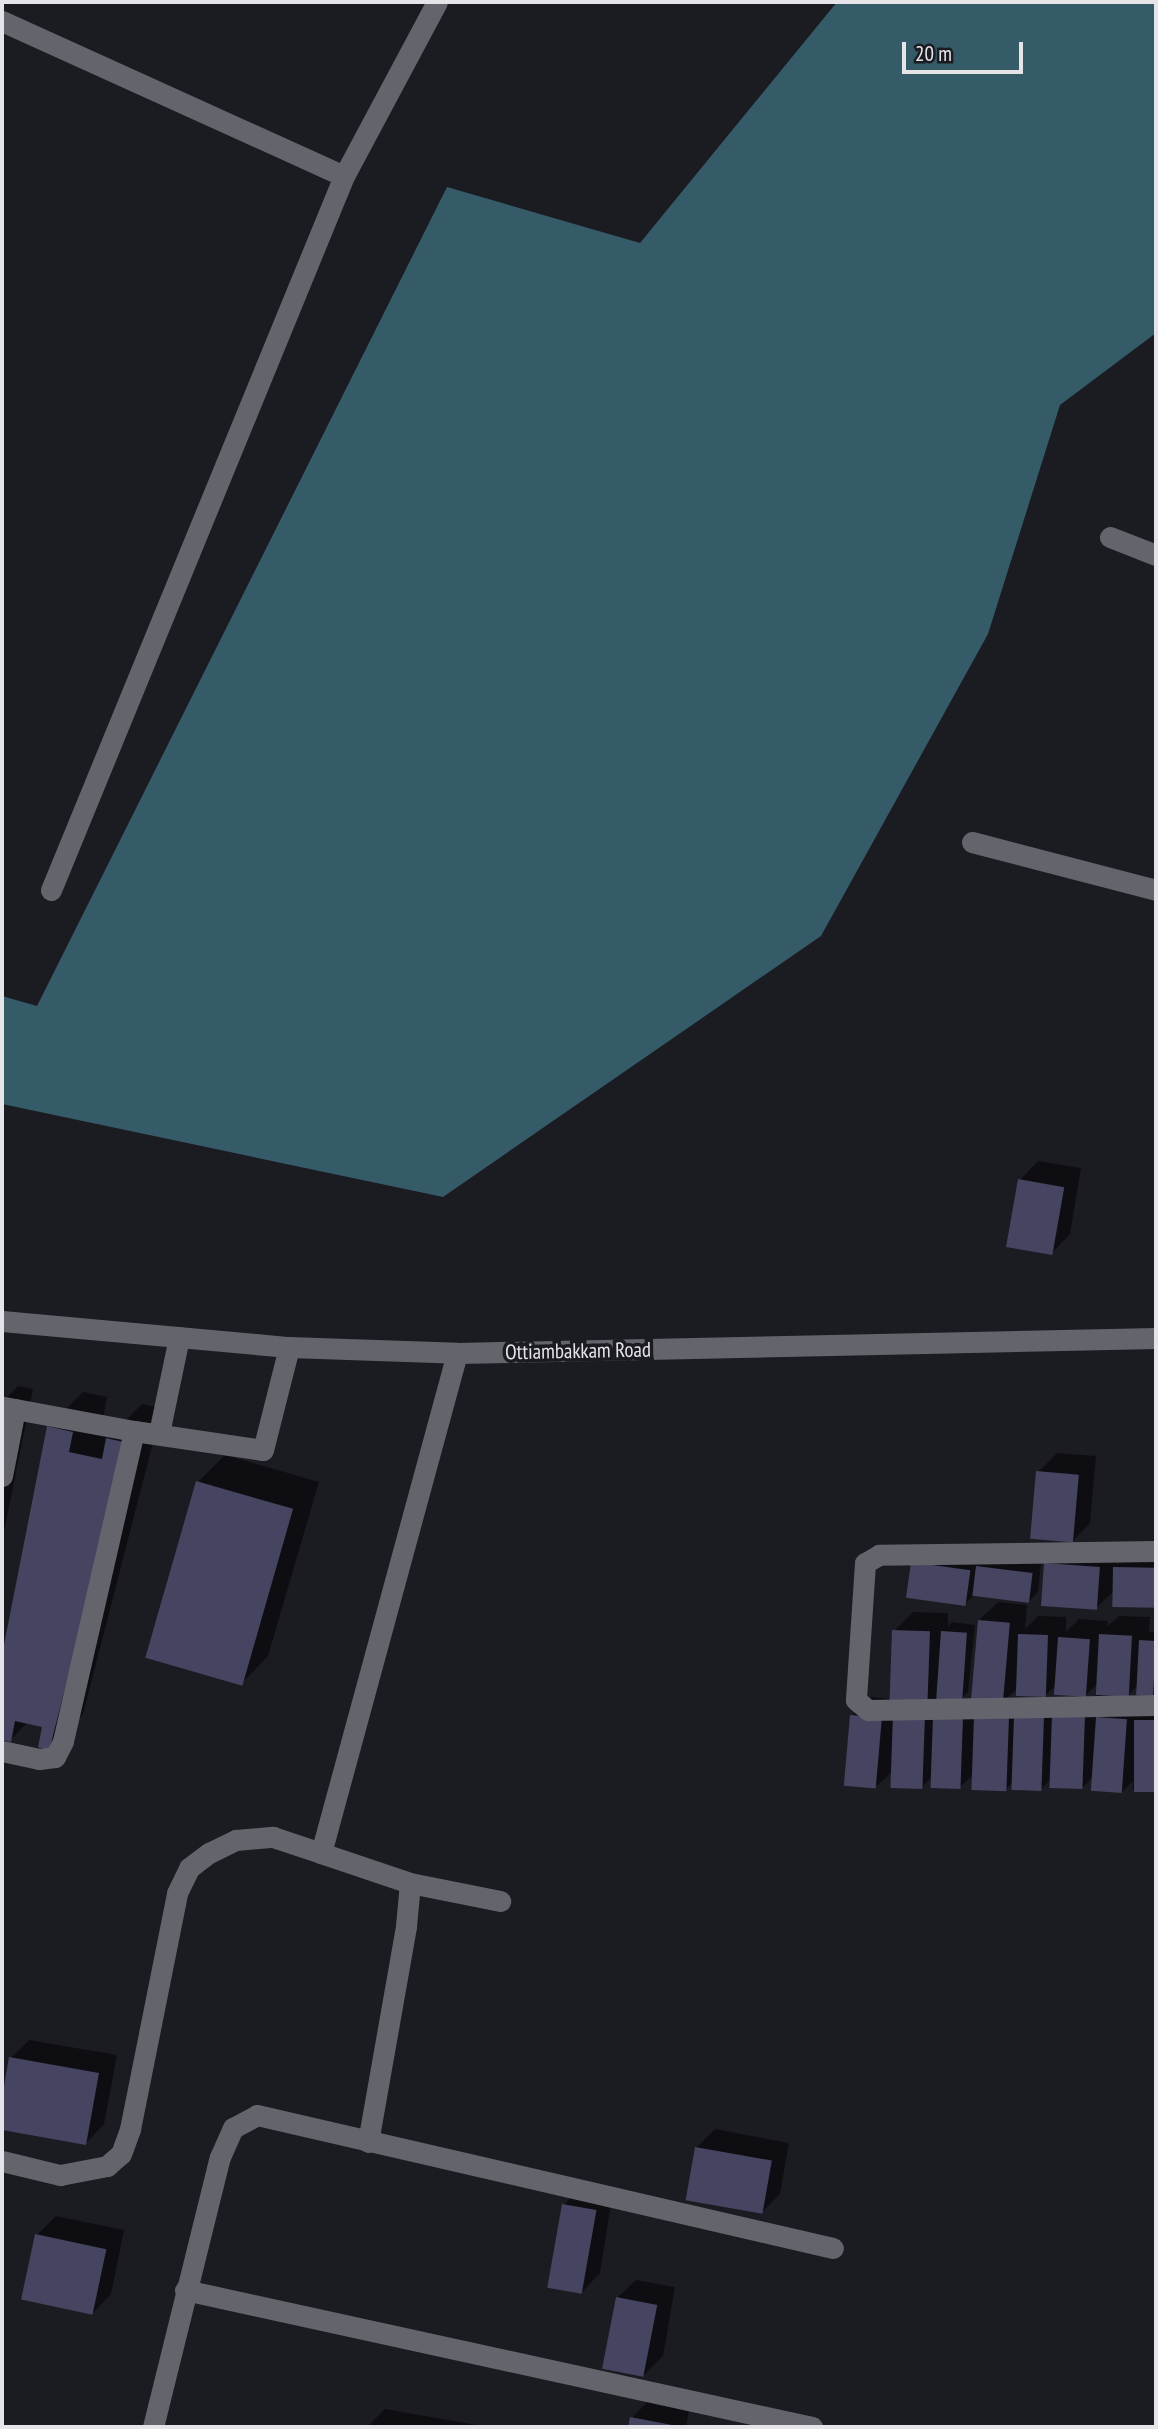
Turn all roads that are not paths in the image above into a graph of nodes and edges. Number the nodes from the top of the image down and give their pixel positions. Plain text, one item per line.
1 (437, 2) edge
2 (2, 21) edge
3 (344, 176) junction
4 (1110, 537) dead end
5 (1156, 555) edge
6 (972, 842) dead end
7 (51, 890) dead end
8 (1156, 890) edge
9 (2, 1321) edge
10 (179, 1337) junction
11 (1156, 1338) edge
12 (289, 1347) junction
13 (457, 1353) junction
14 (9, 1408) edge
15 (134, 1431) junction
16 (159, 1433) junction
17 (2, 1476) edge
18 (1156, 1551) edge
19 (1156, 1705) edge
20 (2, 1751) edge
21 (321, 1853) junction
22 (410, 1883) junction
23 (500, 1901) dead end
24 (368, 2141) junction
25 (2, 2161) edge
26 (833, 2248) dead end
27 (185, 2290) junction
28 (153, 2427) edge
29 (812, 2427) edge

1 - 3 street
2 - 3 street
3 - 7 street
4 - 5 street
6 - 8 street
9 - 10 street, Ottiambakkam Road
10 - 12 street, Ottiambakkam Road
10 - 16 street
11 - 13 street, Ottiambakkam Road
12 - 13 street, Ottiambakkam Road
12 - 16 street
13 - 21 street
14 - 15 street
14 - 17 street
15 - 16 street
15 - 20 street
18 - 19 street
21 - 22 street
21 - 25 street
22 - 23 street
22 - 24 street
24 - 26 street
24 - 27 street
27 - 28 street
27 - 29 street

